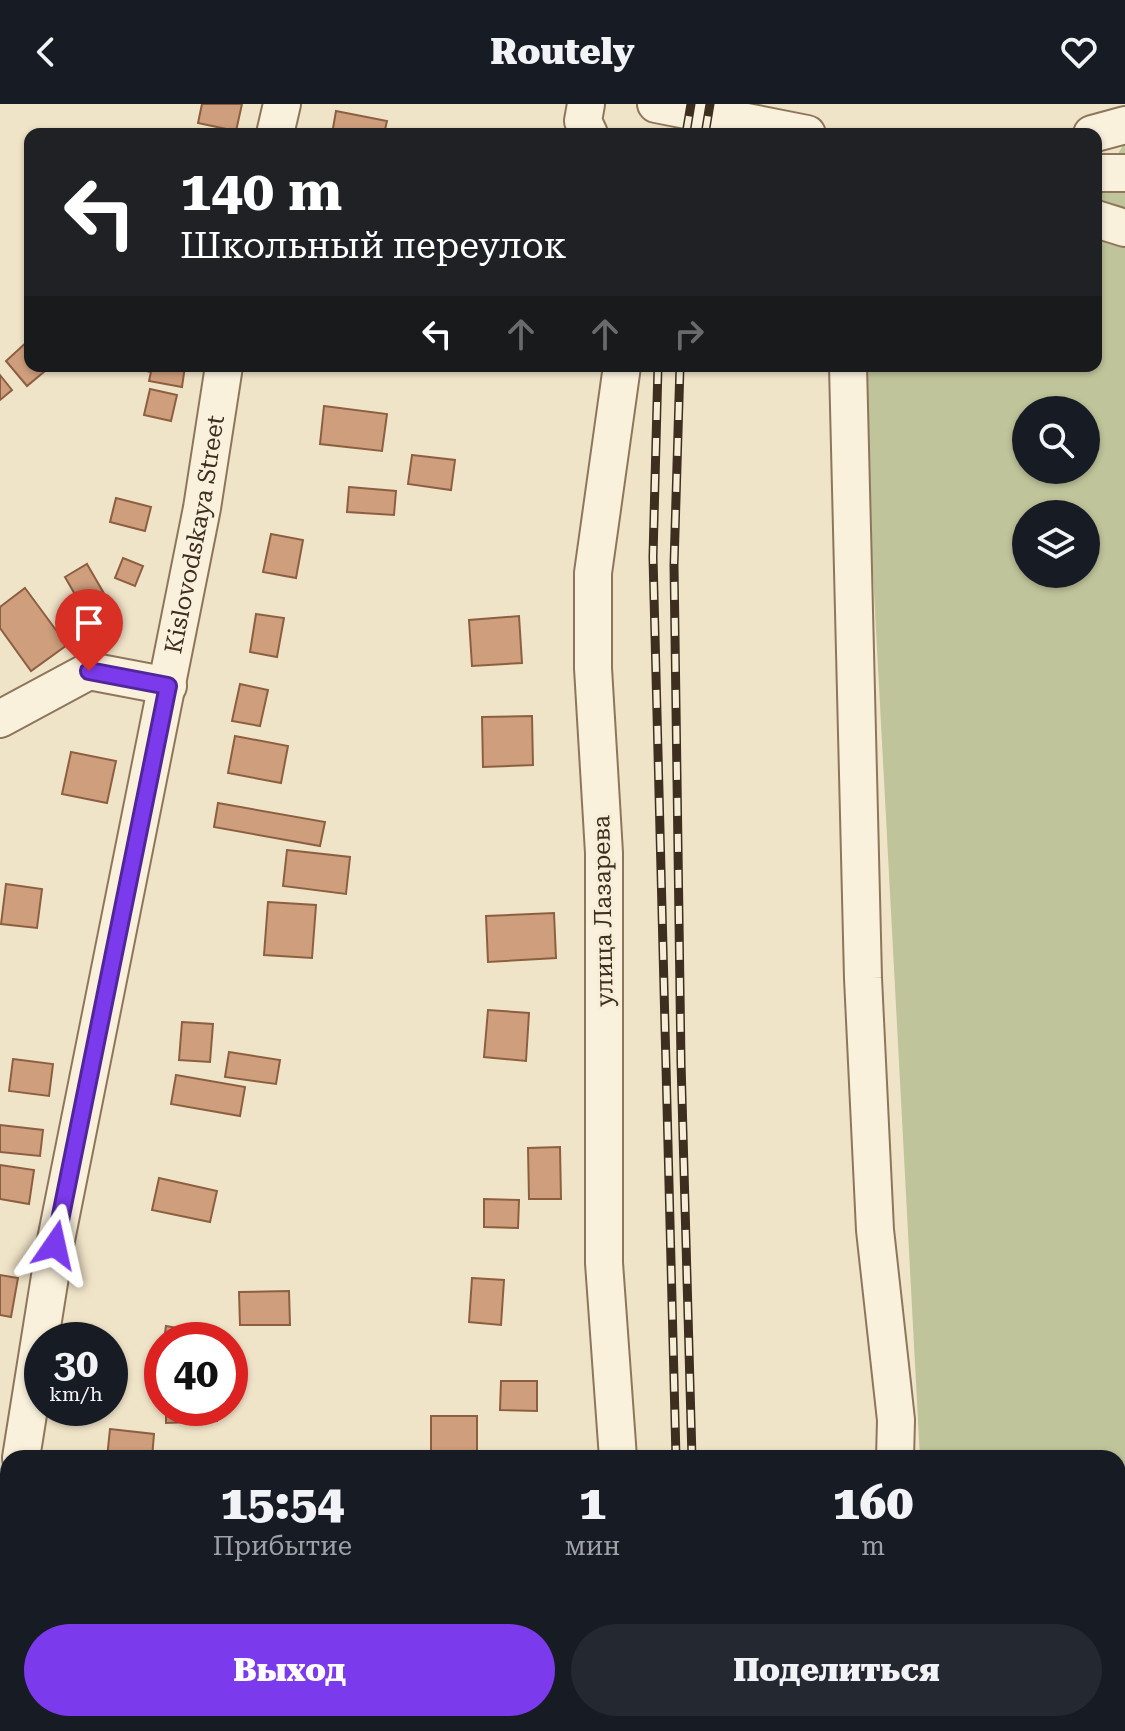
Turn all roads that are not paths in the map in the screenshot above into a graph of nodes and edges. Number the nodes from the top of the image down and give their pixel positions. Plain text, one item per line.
1 (282, 104) edge
2 (586, 104) edge
3 (656, 104) edge
4 (1125, 125) edge
5 (276, 128) edge
6 (586, 128) edge
7 (777, 128) edge
8 (1102, 131) edge
9 (1102, 173) edge
10 (1125, 173) edge
11 (1102, 221) edge
12 (1125, 228) edge
13 (223, 372) edge
14 (621, 372) edge
15 (848, 372) edge
16 (168, 686) junction
17 (0, 719) edge
18 (22, 1450) edge
19 (617, 1450) edge
20 (895, 1450) edge

1 - 5 street
2 - 6 street
3 - 7 street
4 - 8 street
9 - 10 street
11 - 12 street
13 - 16 street, Kislovodskaya Street
14 - 19 street, улица Лазарева
15 - 20 street
16 - 17 street
16 - 18 street, Kislovodskaya Street

